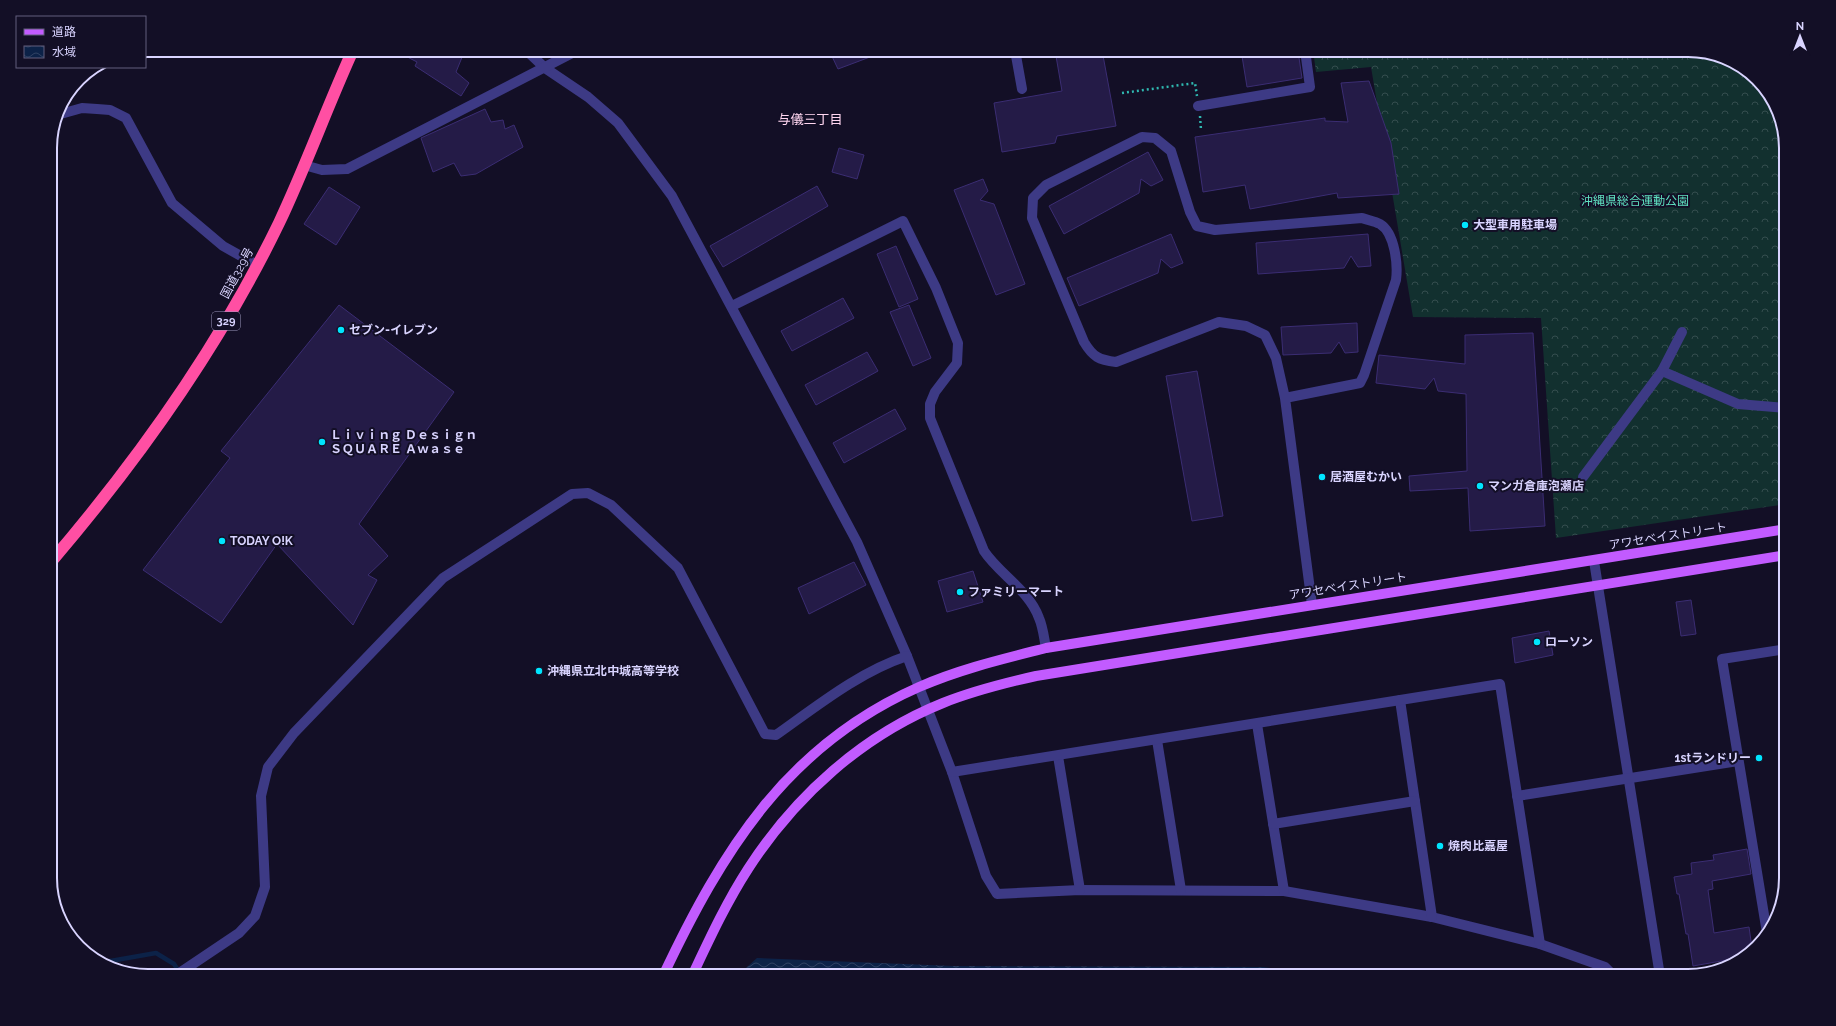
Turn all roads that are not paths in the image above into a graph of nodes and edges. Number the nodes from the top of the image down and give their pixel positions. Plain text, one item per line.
1 (350, 57) edge
2 (533, 57) edge
3 (565, 57) edge
4 (1016, 57) edge
5 (1306, 57) edge
6 (545, 68) junction
7 (1022, 88) dead end
8 (1198, 106) road end
9 (64, 113) edge
10 (304, 165) junction
11 (257, 265) junction
12 (732, 306) junction
13 (1682, 332) dead end
14 (1662, 371) junction
15 (1285, 398) junction
16 (1779, 407) edge
17 (1583, 477) dead end
18 (1779, 531) edge
19 (57, 554) edge
20 (1779, 557) edge
21 (1594, 561) junction
22 (1597, 586) junction
23 (1312, 605) junction
24 (1046, 648) junction
25 (1779, 650) edge
26 (907, 656) junction
27 (918, 687) junction
28 (1400, 700) junction
29 (928, 710) junction
30 (1257, 724) junction
31 (1157, 740) junction
32 (1058, 756) junction
33 (1738, 761) junction
34 (952, 772) junction
35 (1629, 778) junction
36 (1517, 796) junction
37 (1415, 801) junction
38 (1273, 824) junction
39 (1080, 890) junction
40 (1181, 890) junction
41 (1284, 891) junction
42 (1432, 917) junction
43 (1766, 925) edge
44 (1540, 944) junction
45 (186, 969) edge
46 (666, 969) edge
47 (695, 969) edge
48 (1606, 969) edge
49 (1659, 969) edge

1 - 10 highway, 国道329号 / 329
2 - 6 street
3 - 6 street
4 - 7 street
5 - 8 street
6 - 10 street
6 - 12 street
9 - 11 street
10 - 11 highway, 国道329号 / 329
11 - 19 highway, 国道329号 / 329
12 - 24 street
12 - 26 street
13 - 14 street
14 - 16 street
14 - 17 street
15 - 15 street
15 - 23 street
18 - 21 main road, アワセベイストリート
20 - 22 main road
21 - 22 street
21 - 23 main road, アワセベイストリート
22 - 29 main road
22 - 35 street
23 - 24 main road, アワセベイストリート
24 - 27 main road, アワセベイストリート
25 - 33 street
26 - 27 street
26 - 45 street
27 - 29 street
27 - 46 main road, アワセベイストリート
28 - 30 street
28 - 36 street
28 - 37 street
29 - 34 street
29 - 47 main road
30 - 31 street
30 - 38 street
31 - 32 street
31 - 40 street
32 - 34 street
32 - 39 street
33 - 35 street
33 - 43 street
34 - 39 street
35 - 36 street
35 - 49 street
36 - 44 street
37 - 38 street
37 - 42 street
38 - 41 street
39 - 40 street
40 - 41 street
41 - 42 street
42 - 44 street
44 - 48 street

